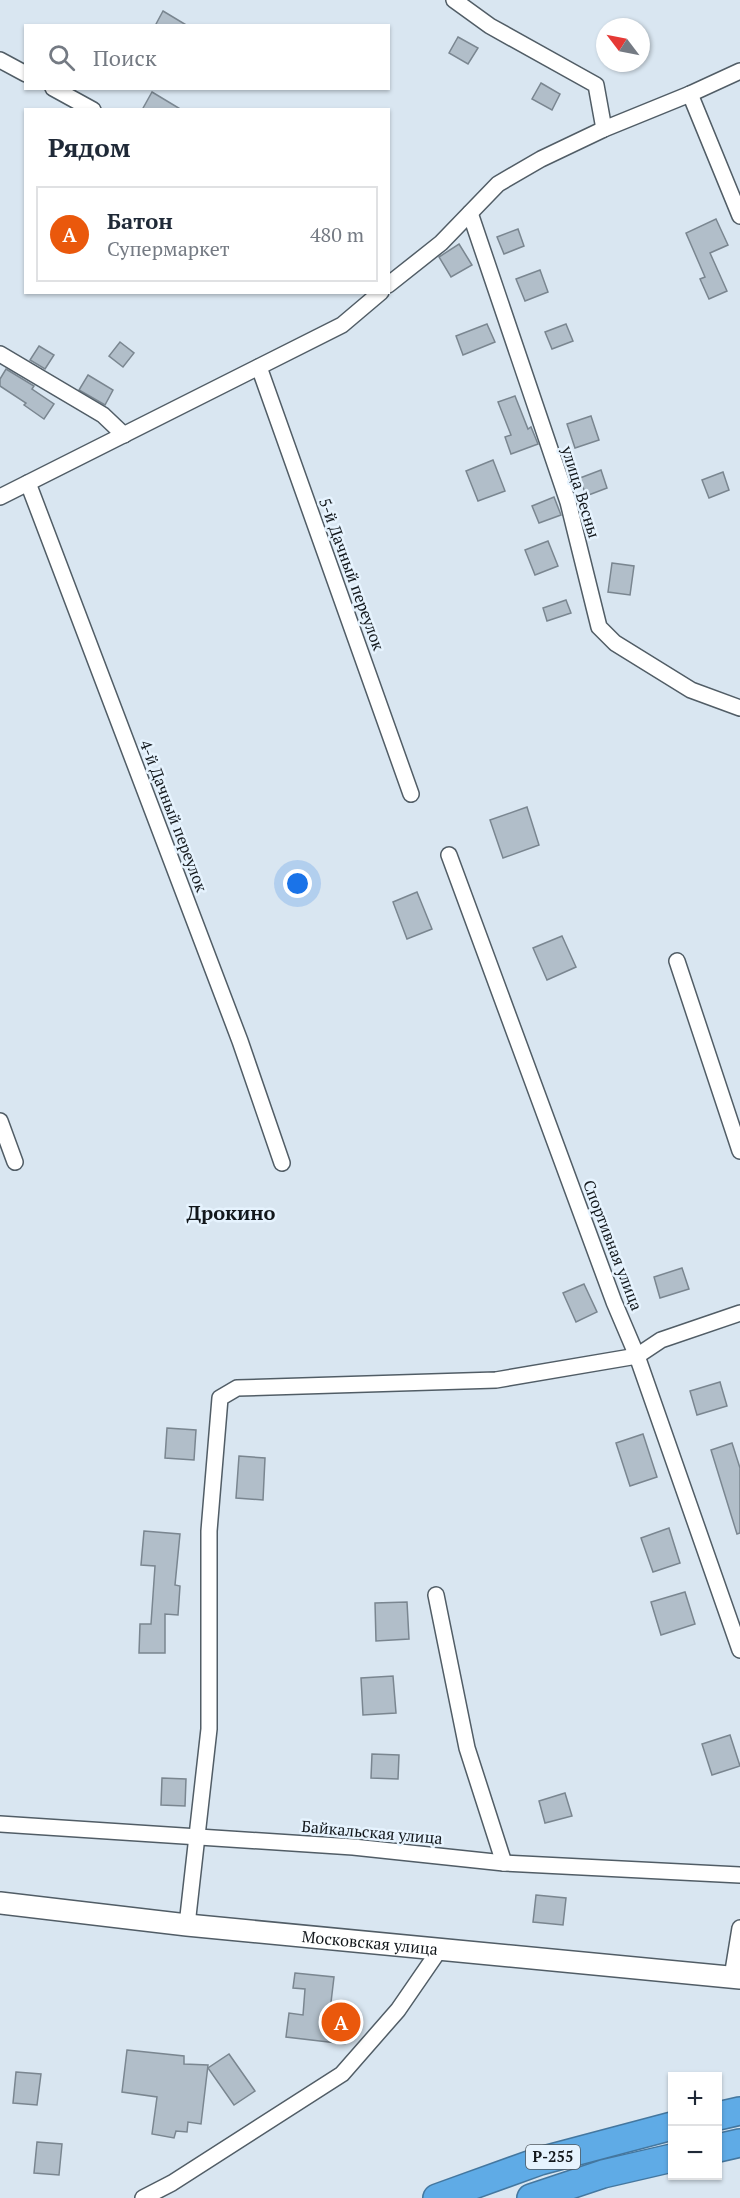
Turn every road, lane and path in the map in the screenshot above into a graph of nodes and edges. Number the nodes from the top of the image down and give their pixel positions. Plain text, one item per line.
1 (454, 0) edge
2 (0, 60) edge
3 (740, 70) edge
4 (24, 73) edge
5 (57, 90) edge
6 (690, 94) junction
7 (89, 108) edge
8 (604, 129) junction
9 (470, 213) junction
10 (740, 216) edge
11 (391, 277) edge
12 (379, 294) edge
13 (0, 354) edge
14 (259, 367) junction
15 (124, 435) junction
16 (28, 483) junction
17 (0, 497) edge
18 (740, 708) edge
19 (411, 794) dead end
20 (448, 855) dead end
21 (677, 961) dead end
22 (0, 1121) edge
23 (740, 1151) edge
24 (15, 1162) dead end
25 (282, 1163) dead end
26 (740, 1313) edge
27 (637, 1356) junction
28 (436, 1595) dead end
29 (740, 1650) edge
30 (0, 1824) edge
31 (197, 1836) junction
32 (504, 1863) junction
33 (740, 1875) edge
34 (0, 1903) edge
35 (187, 1925) junction
36 (740, 1928) edge
37 (440, 1949) junction
38 (736, 1978) edge
39 (740, 2110) edge
40 (722, 2115) edge
41 (668, 2127) edge
42 (740, 2143) edge
43 (722, 2147) edge
44 (668, 2159) edge
45 (143, 2198) edge
46 (437, 2198) edge
47 (531, 2198) edge

1 - 8 street
2 - 4 street
3 - 6 street
5 - 7 street
6 - 8 street
6 - 10 street
8 - 9 street
9 - 11 street
9 - 18 street, улица Весны
12 - 14 street
13 - 15 street
14 - 15 street
14 - 19 street, 5-й Дачный переулок
15 - 16 street
16 - 17 street
16 - 25 street, 4-й Дачный переулок
20 - 27 street, Спортивная улица
21 - 23 street
22 - 24 street
26 - 27 street
27 - 29 street, Спортивная улица
27 - 31 street
28 - 32 street
30 - 31 street, Байкальская улица
31 - 32 street, Байкальская улица
31 - 35 street
32 - 33 street, Байкальская улица
34 - 35 street, Московская улица
35 - 37 street, Московская улица
36 - 38 street
37 - 38 street, Московская улица
37 - 45 street
39 - 40 highway
41 - 46 highway, Р-255
42 - 43 highway
44 - 47 highway, Р-255

